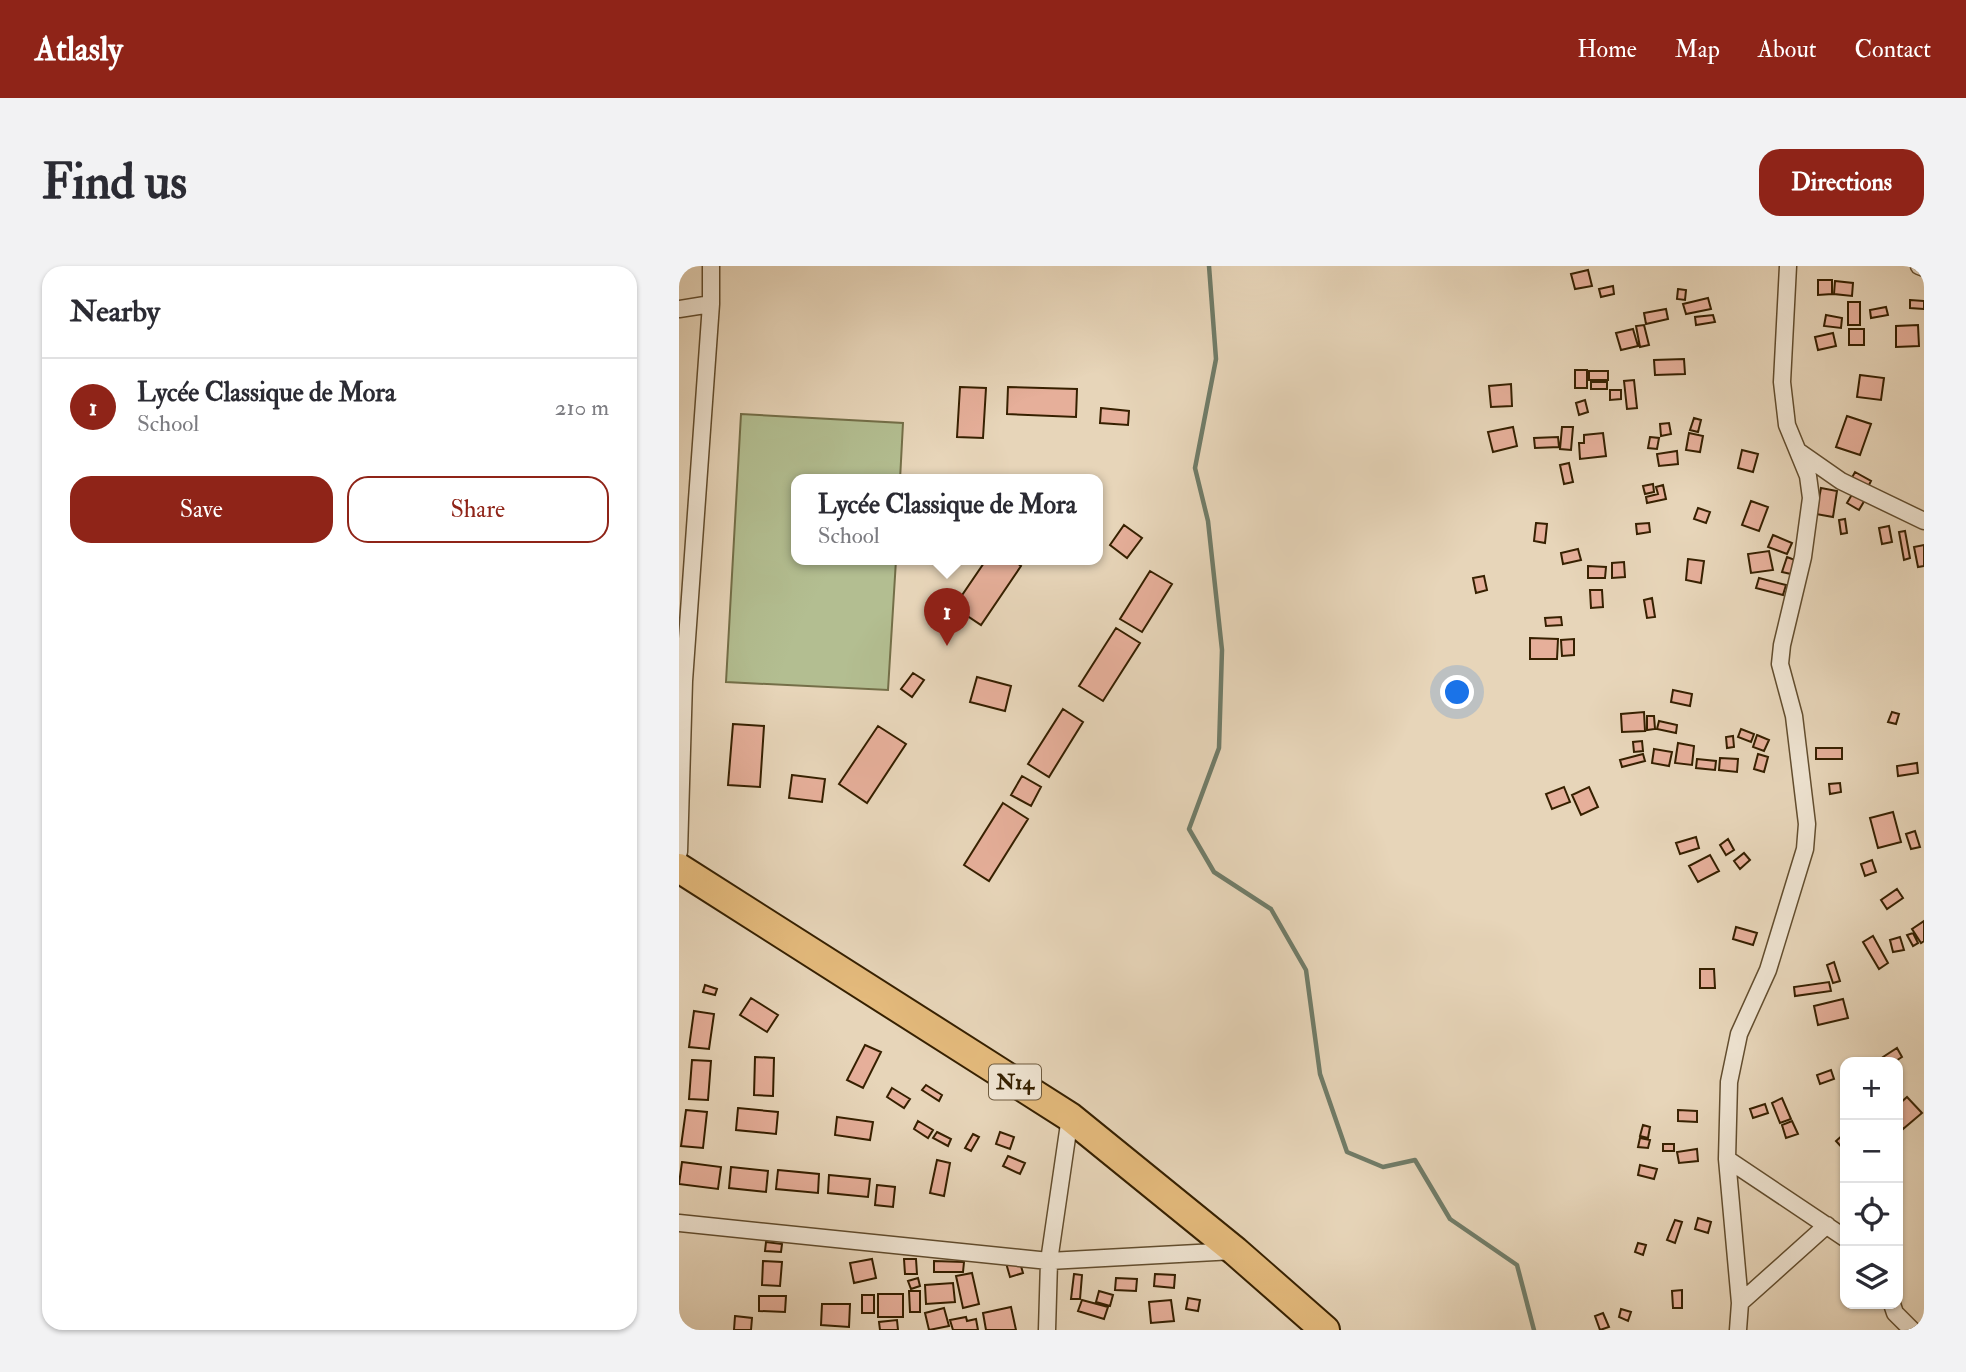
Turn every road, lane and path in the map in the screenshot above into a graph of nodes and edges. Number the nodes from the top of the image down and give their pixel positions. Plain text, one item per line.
1 (712, 266) edge
2 (1788, 266) edge
3 (711, 304) junction
4 (679, 309) edge
5 (1798, 451) junction
6 (1924, 520) edge
7 (682, 681) edge
8 (679, 852) edge
9 (679, 868) edge
10 (1070, 1116) junction
11 (1727, 1158) junction
12 (679, 1223) edge
13 (1826, 1225) junction
14 (1840, 1235) edge
15 (1235, 1251) junction
16 (1049, 1261) junction
17 (1740, 1303) junction
18 (1894, 1309) edge
19 (1047, 1330) edge
20 (1325, 1330) edge
21 (1738, 1330) edge
22 (1912, 1330) edge

1 - 3 street
2 - 5 street
3 - 4 street
3 - 7 street
5 - 6 street
5 - 11 street
7 - 8 street
9 - 10 highway, N14
10 - 15 highway, N14
10 - 16 street
11 - 13 street
11 - 17 street
12 - 16 street
13 - 14 street
13 - 17 street
15 - 16 street
15 - 20 highway, N14
16 - 19 street
17 - 21 street
18 - 22 street

